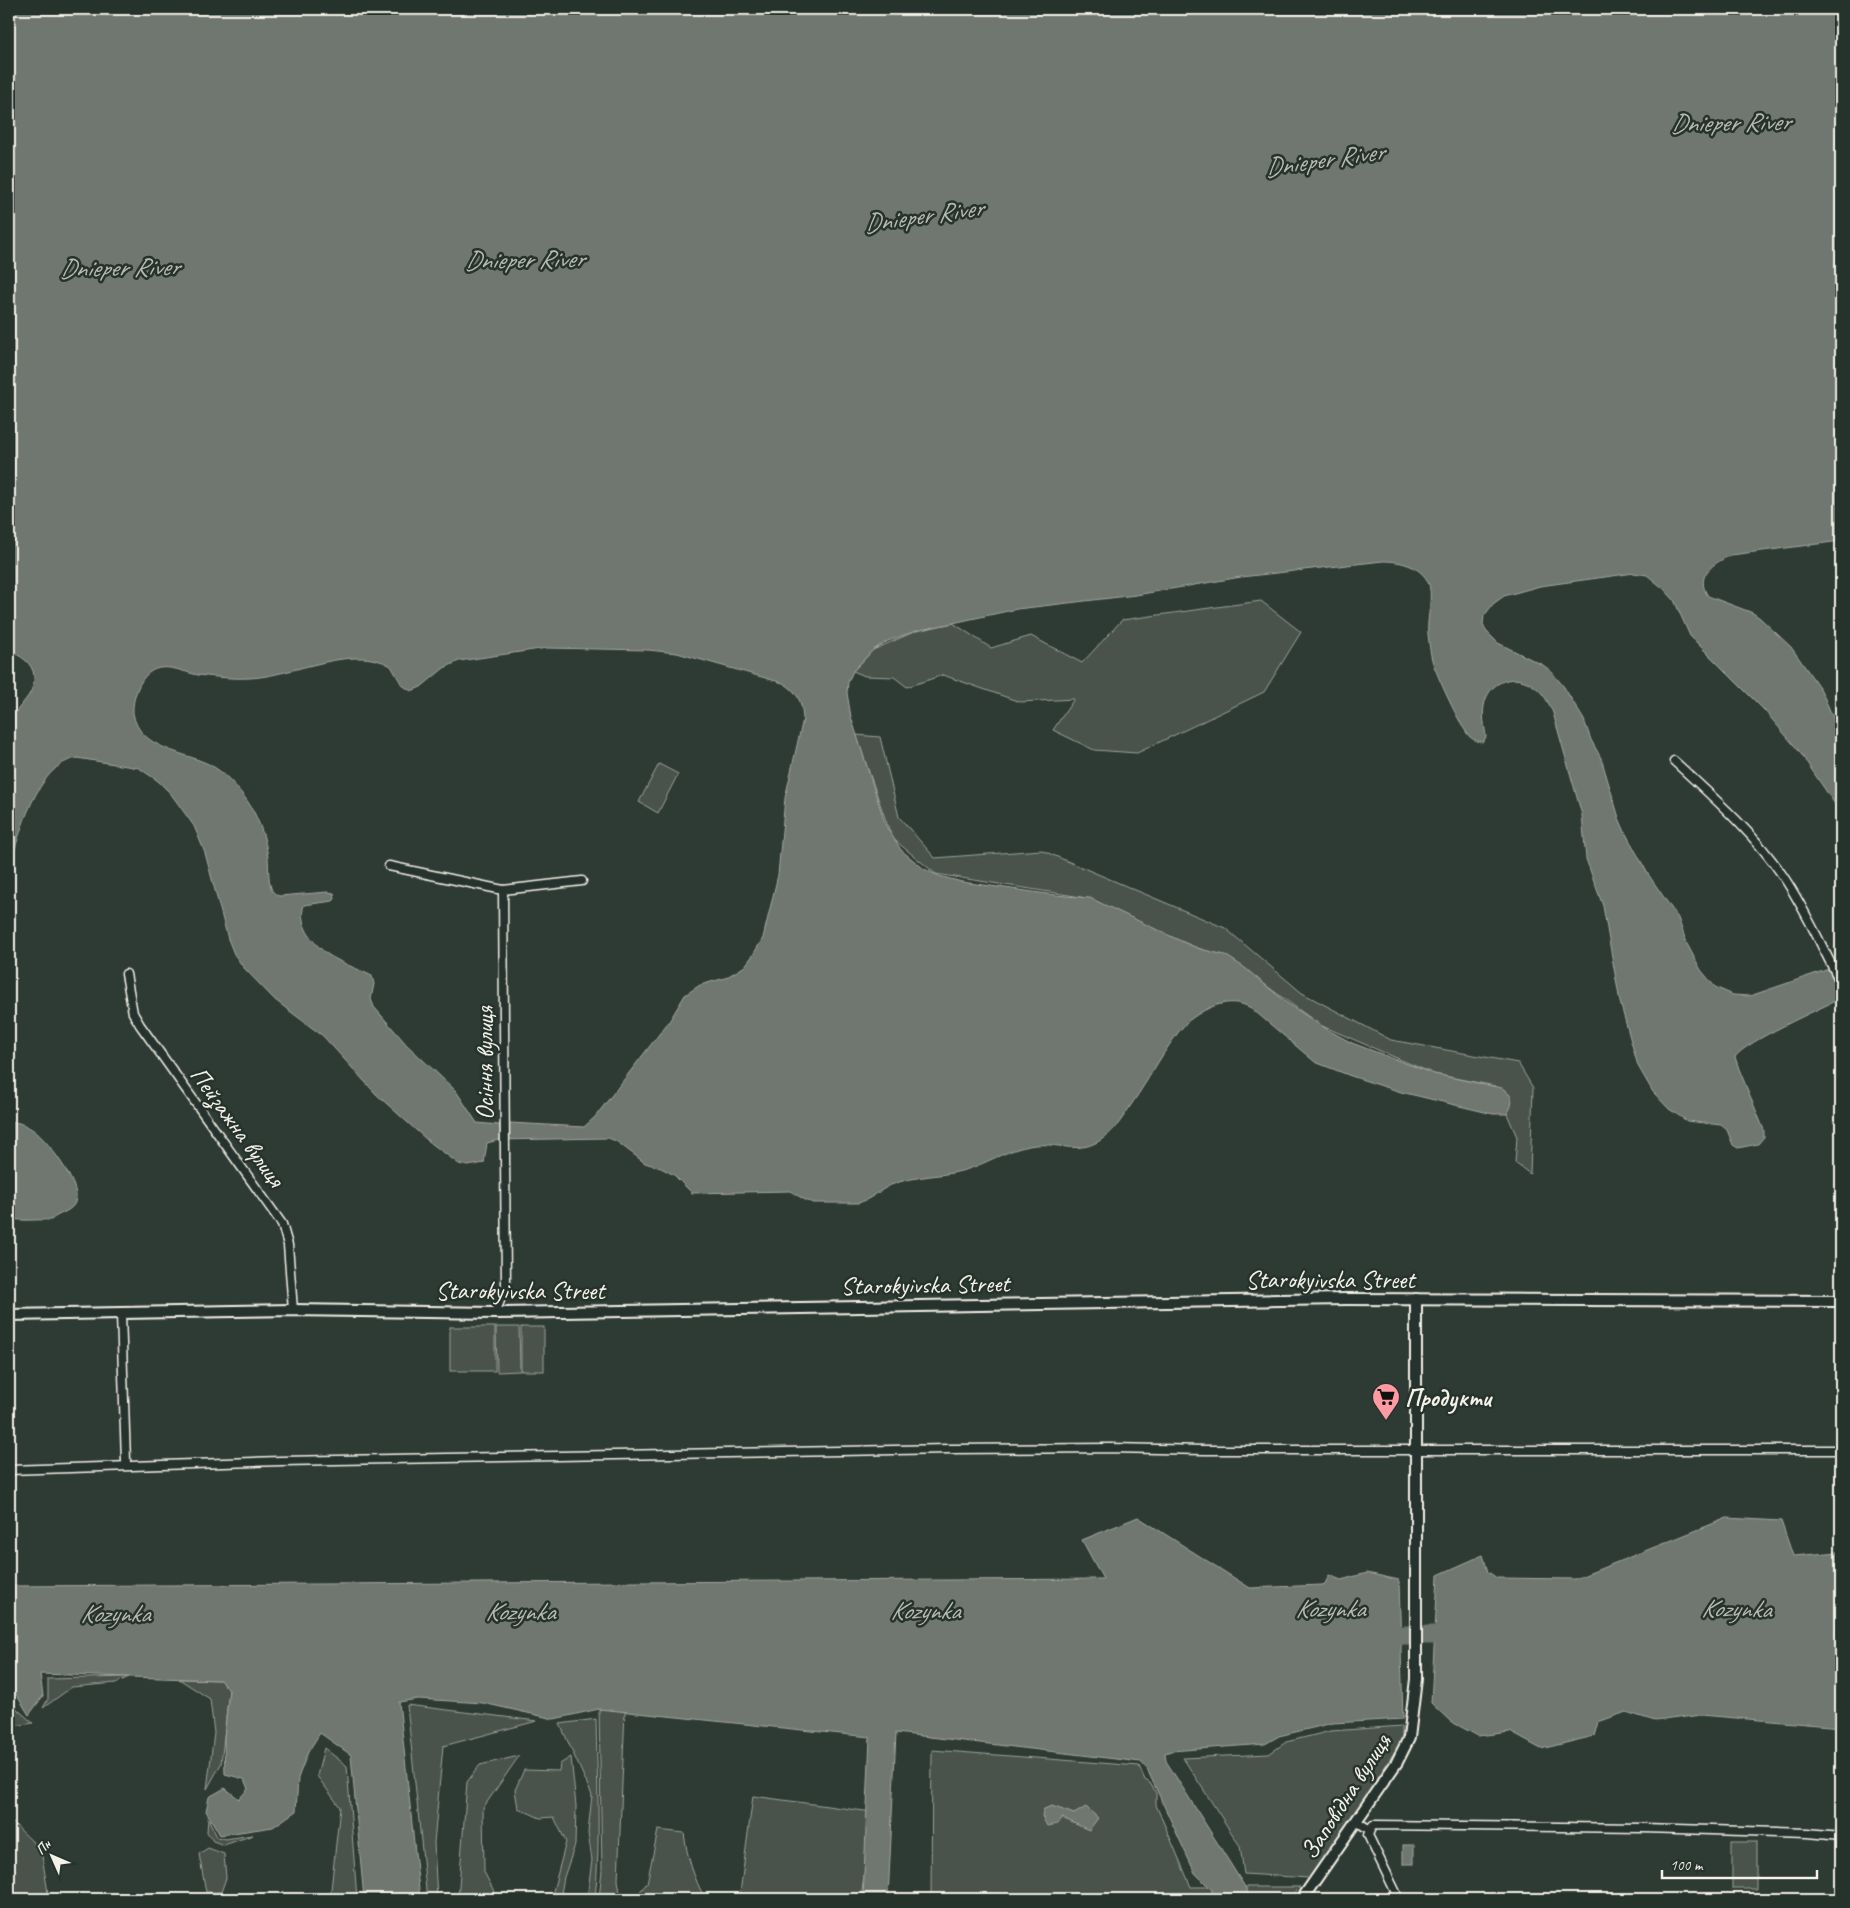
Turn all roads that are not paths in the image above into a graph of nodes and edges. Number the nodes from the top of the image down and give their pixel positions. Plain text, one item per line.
1 (1674, 761) dead end
2 (389, 866) dead end
3 (582, 881) dead end
4 (503, 890) junction
5 (126, 974) dead end
6 (1841, 983) edge
7 (1416, 1299) junction
8 (1841, 1301) edge
9 (292, 1310) junction
10 (495, 1313) junction
11 (121, 1314) junction
12 (9, 1315) edge
13 (1415, 1450) junction
14 (1841, 1450) edge
15 (126, 1461) dead end
16 (9, 1470) edge
17 (1356, 1821) junction
18 (1370, 1830) junction
19 (1841, 1836) edge
20 (1302, 1899) edge
21 (1399, 1899) edge

1 - 6 street
2 - 4 street
3 - 4 street
4 - 10 street, Осіння вулиця
5 - 9 street, Пейзажна вулиця
7 - 8 street, Starokyivska Street
7 - 10 street, Starokyivska Street
7 - 13 street, Заповідна вулиця
9 - 10 street, Starokyivska Street
9 - 11 street, Starokyivska Street
11 - 12 street, Starokyivska Street
11 - 15 street
13 - 14 street
13 - 16 street
13 - 17 street, Заповідна вулиця
17 - 18 street
17 - 20 street, Заповідна вулиця
18 - 19 street
18 - 21 street

